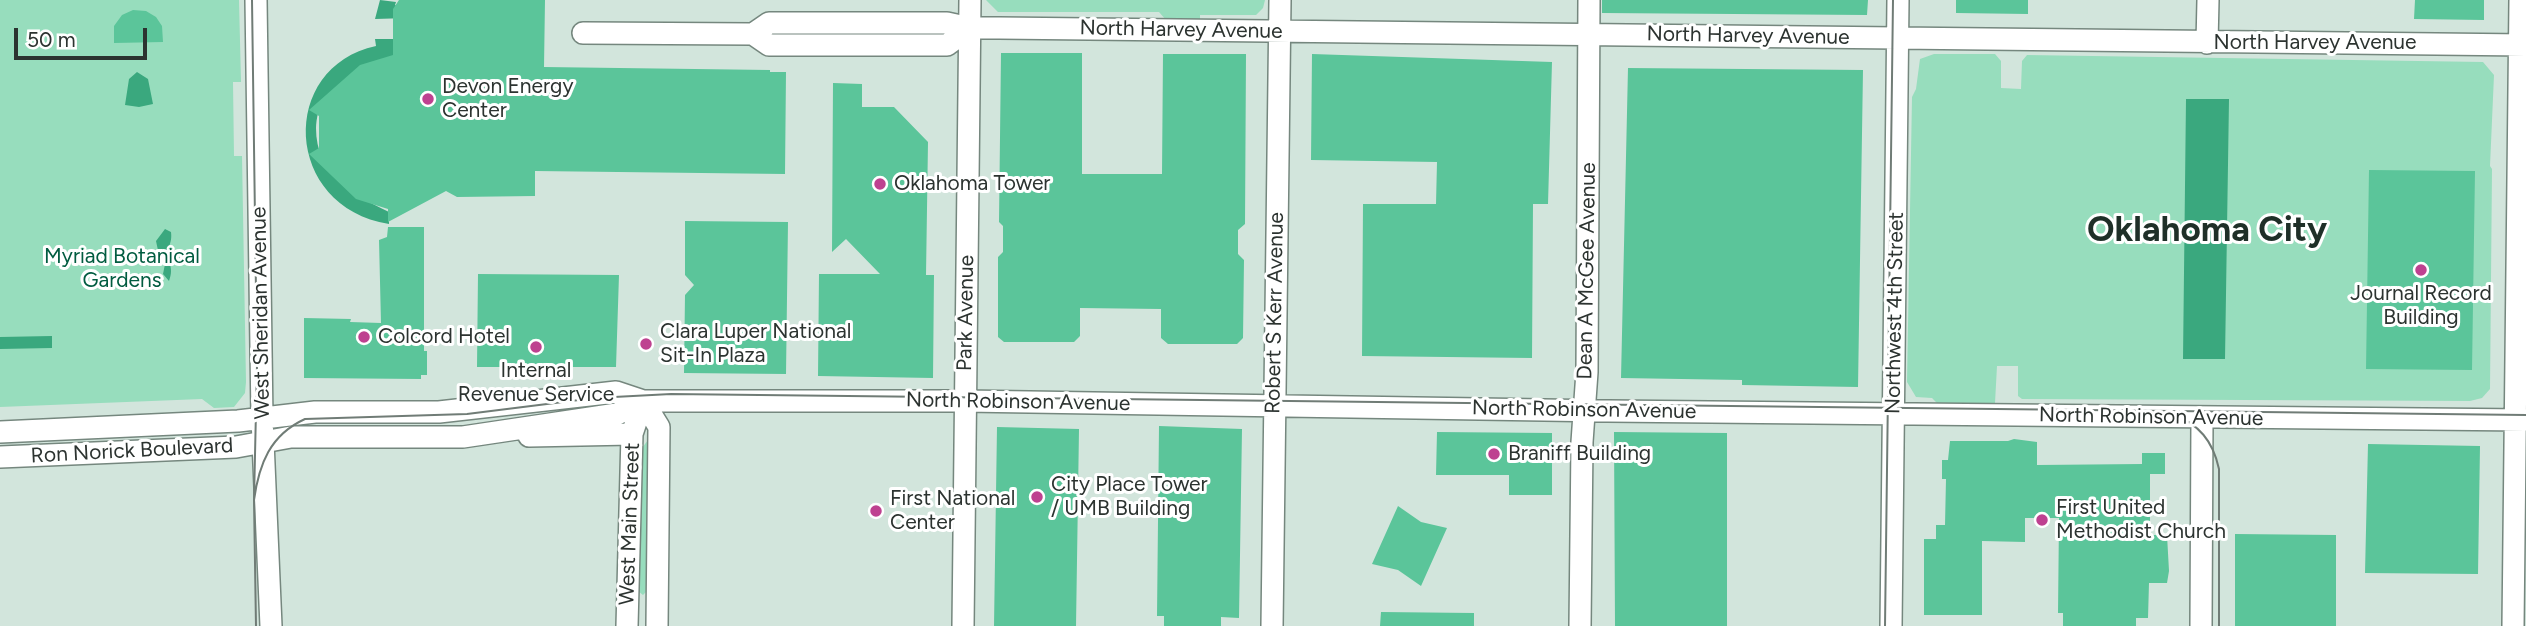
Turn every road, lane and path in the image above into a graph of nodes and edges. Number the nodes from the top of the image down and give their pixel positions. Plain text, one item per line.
1 (256, 0) edge
2 (970, 0) edge
3 (1280, 0) edge
4 (1589, 0) edge
5 (1898, 0) edge
6 (2208, 0) edge
7 (2521, 0) edge
8 (970, 28) junction
9 (1280, 32) junction
10 (583, 33) dead end
11 (1588, 35) junction
12 (1898, 38) junction
13 (2207, 43) junction
14 (2523, 45) edge
15 (643, 401) junction
16 (965, 401) junction
17 (1273, 406) junction
18 (1584, 411) junction
19 (1894, 414) junction
20 (262, 418) junction
21 (2203, 418) junction
22 (2521, 420) edge
23 (0, 432) edge
24 (632, 434) junction
25 (463, 437) junction
26 (264, 442) junction
27 (0, 457) edge
28 (628, 603) junction
29 (657, 604) junction
30 (271, 626) edge
31 (627, 626) edge
32 (657, 626) edge
33 (963, 626) edge
34 (1272, 626) edge
35 (1580, 626) edge
36 (1891, 626) edge
37 (2201, 626) edge
38 (2513, 626) edge

1 - 20 street, West Sheridan Avenue
2 - 8 street, Park Avenue
3 - 9 street, Robert S Kerr Avenue
4 - 11 street, Dean A McGee Avenue
5 - 12 street, Northwest 4th Street
6 - 13 street
7 - 14 street
8 - 9 street, North Harvey Avenue
8 - 10 street, North Harvey Avenue
8 - 16 street, Park Avenue
9 - 11 street, North Harvey Avenue
9 - 17 street, Robert S Kerr Avenue
11 - 12 street, North Harvey Avenue
11 - 18 street, Dean A McGee Avenue
12 - 13 street, North Harvey Avenue
12 - 19 street, Northwest 4th Street
13 - 14 street, North Harvey Avenue
14 - 22 street
15 - 16 street, North Robinson Avenue
15 - 20 street, North Robinson Avenue
15 - 24 street, West Main Street
15 - 25 street, North Robinson Avenue
15 - 29 street, West Main Street
16 - 17 street, North Robinson Avenue
16 - 33 street, Park Avenue
17 - 18 street, North Robinson Avenue
17 - 34 street, Robert S Kerr Avenue
18 - 19 street, North Robinson Avenue
18 - 35 street, Dean A McGee Avenue
19 - 21 street, North Robinson Avenue
19 - 36 street, Northwest 4th Street
20 - 23 street, Ron Norick Boulevard
20 - 26 street, West Sheridan Avenue
21 - 22 street, North Robinson Avenue
21 - 37 street
22 - 38 street
24 - 25 street
24 - 28 street, West Main Street
25 - 26 street, North Robinson Avenue
26 - 27 street, Ron Norick Boulevard
26 - 30 street, West Sheridan Avenue
28 - 29 street
28 - 31 street, West Main Street
29 - 32 street, West Main Street

